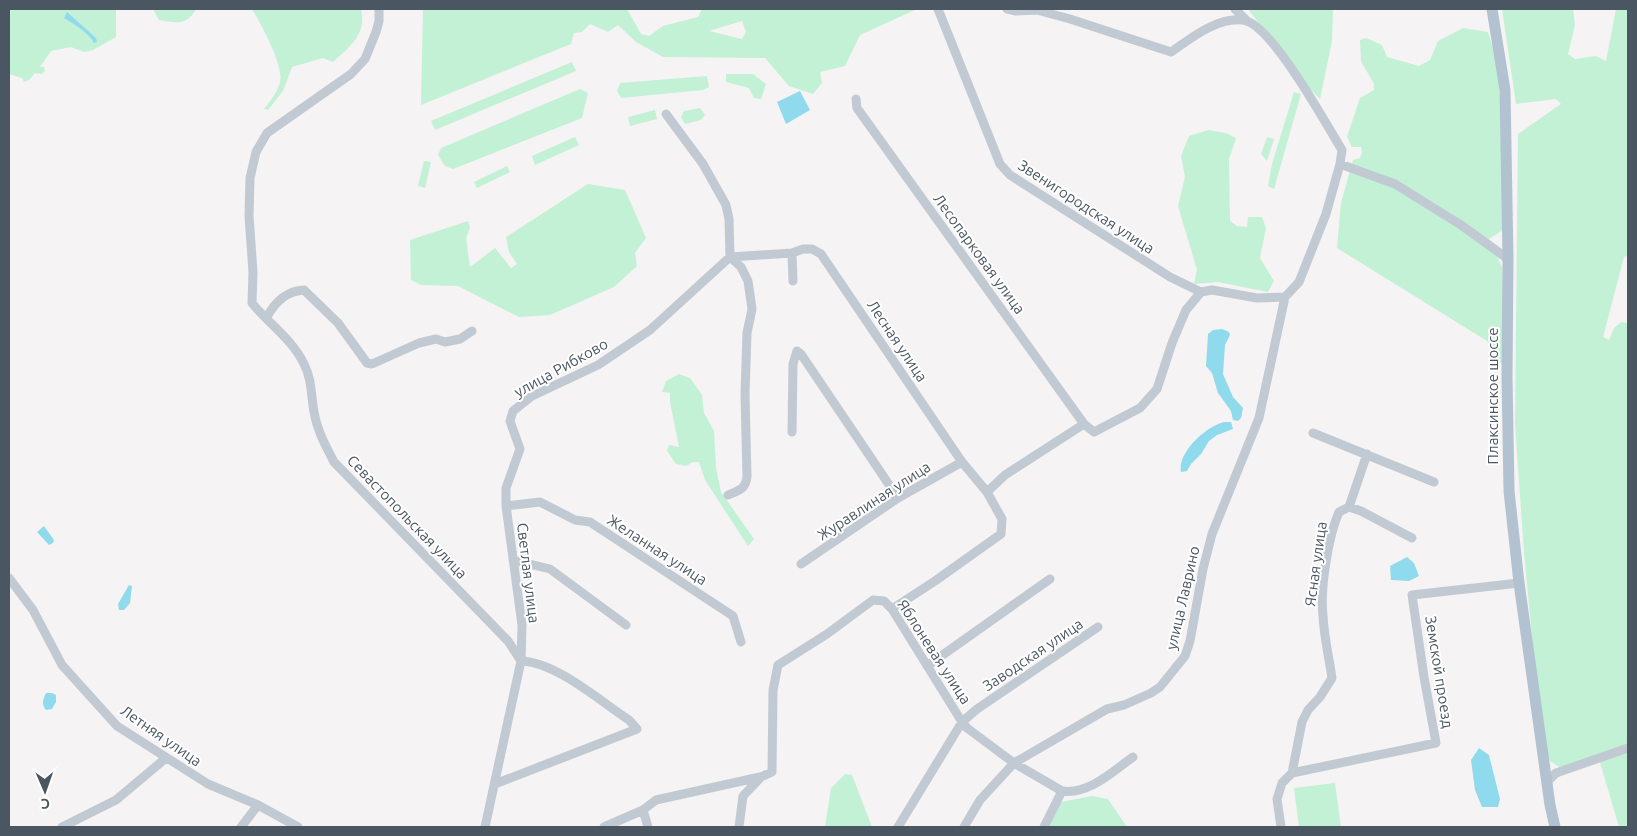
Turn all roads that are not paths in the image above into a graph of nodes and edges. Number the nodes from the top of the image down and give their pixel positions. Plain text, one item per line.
1 (378, 9) edge
2 (938, 9) edge
3 (1007, 9) edge
4 (1235, 9) edge
5 (1492, 9) edge
6 (1246, 20) junction
7 (856, 99) dead end
8 (666, 114) dead end
9 (1340, 164) junction
10 (792, 253) junction
11 (730, 257) junction
12 (1508, 259) junction
13 (793, 281) dead end
14 (1201, 292) junction
15 (1285, 297) junction
16 (266, 317) junction
17 (472, 331) dead end
18 (1084, 424) junction
19 (792, 432) dead end
20 (1312, 433) dead end
21 (1367, 454) junction
22 (962, 462) junction
23 (1434, 482) dead end
24 (506, 488) joint
25 (987, 492) junction
26 (728, 495) dead end
27 (898, 498) junction
28 (506, 506) junction
29 (1349, 507) junction
30 (1412, 538) dead end
31 (513, 560) junction
32 (801, 564) dead end
33 (9, 578) edge
34 (1050, 579) dead end
35 (1519, 583) junction
36 (892, 609) junction
37 (626, 625) dead end
38 (1098, 627) dead end
39 (741, 642) dead end
40 (521, 661) junction
41 (927, 666) junction
42 (962, 722) junction
43 (1628, 748) edge
44 (1133, 757) dead end
45 (166, 758) junction
46 (1014, 763) junction
47 (1292, 772) junction
48 (761, 777) junction
49 (1547, 782) junction
50 (495, 784) junction
51 (1062, 791) junction
52 (258, 806) junction
53 (643, 810) junction
54 (62, 827) edge
55 (241, 827) edge
56 (298, 827) edge
57 (486, 827) edge
58 (604, 827) edge
59 (648, 827) edge
60 (739, 827) edge
61 (898, 827) edge
62 (964, 827) edge
63 (1044, 827) edge
64 (1282, 827) edge
65 (1555, 827) edge

1 - 16 street, Севастопольская улица
2 - 14 street, Звенигородская улица
3 - 6 street
4 - 6 street
5 - 12 main road, Плаксинское шоссе
6 - 9 street
7 - 18 street, Лесопарковая улица
8 - 11 street
9 - 12 street
9 - 15 street
10 - 11 street, Лесная улица
10 - 13 street
10 - 22 street, Лесная улица
11 - 24 street, улица Рибково
11 - 26 street
12 - 35 main road, Плаксинское шоссе
14 - 15 street
14 - 18 street
15 - 46 street, улица Лаврино
16 - 17 street
16 - 40 street, Севастопольская улица
18 - 25 street
19 - 27 street
20 - 21 street
21 - 23 street
21 - 29 street
22 - 25 street, Лесная улица
22 - 27 street, Журавлиная улица
24 - 28 street, Светлая улица
25 - 36 street, Лесная улица
27 - 32 street, Журавлиная улица
28 - 31 street, Светлая улица
28 - 39 street, Желанная улица
29 - 30 street
29 - 47 street, Ясная улица
31 - 37 street
31 - 40 street, Светлая улица
33 - 45 street, Летняя улица
34 - 41 street
35 - 47 street, Земской проезд
35 - 49 main road, Плаксинское шоссе
36 - 41 street, Яблоневая улица
36 - 48 street, Яблоневая улица
38 - 42 street, Заводская улица
40 - 50 street, Светлая улица
40 - 50 street
41 - 42 street, Яблоневая улица
42 - 46 street, Яблоневая улица
42 - 61 street, Заводская улица
43 - 49 street
44 - 51 street
45 - 52 street, Летняя улица
45 - 54 street
46 - 51 street, Яблоневая улица
46 - 62 street, улица Лаврино
47 - 64 street
48 - 53 street
48 - 60 street
49 - 65 main road, Плаксинское шоссе
50 - 57 street, Светлая улица
51 - 63 street
52 - 55 street
52 - 56 street, Летняя улица
53 - 58 street
53 - 59 street

